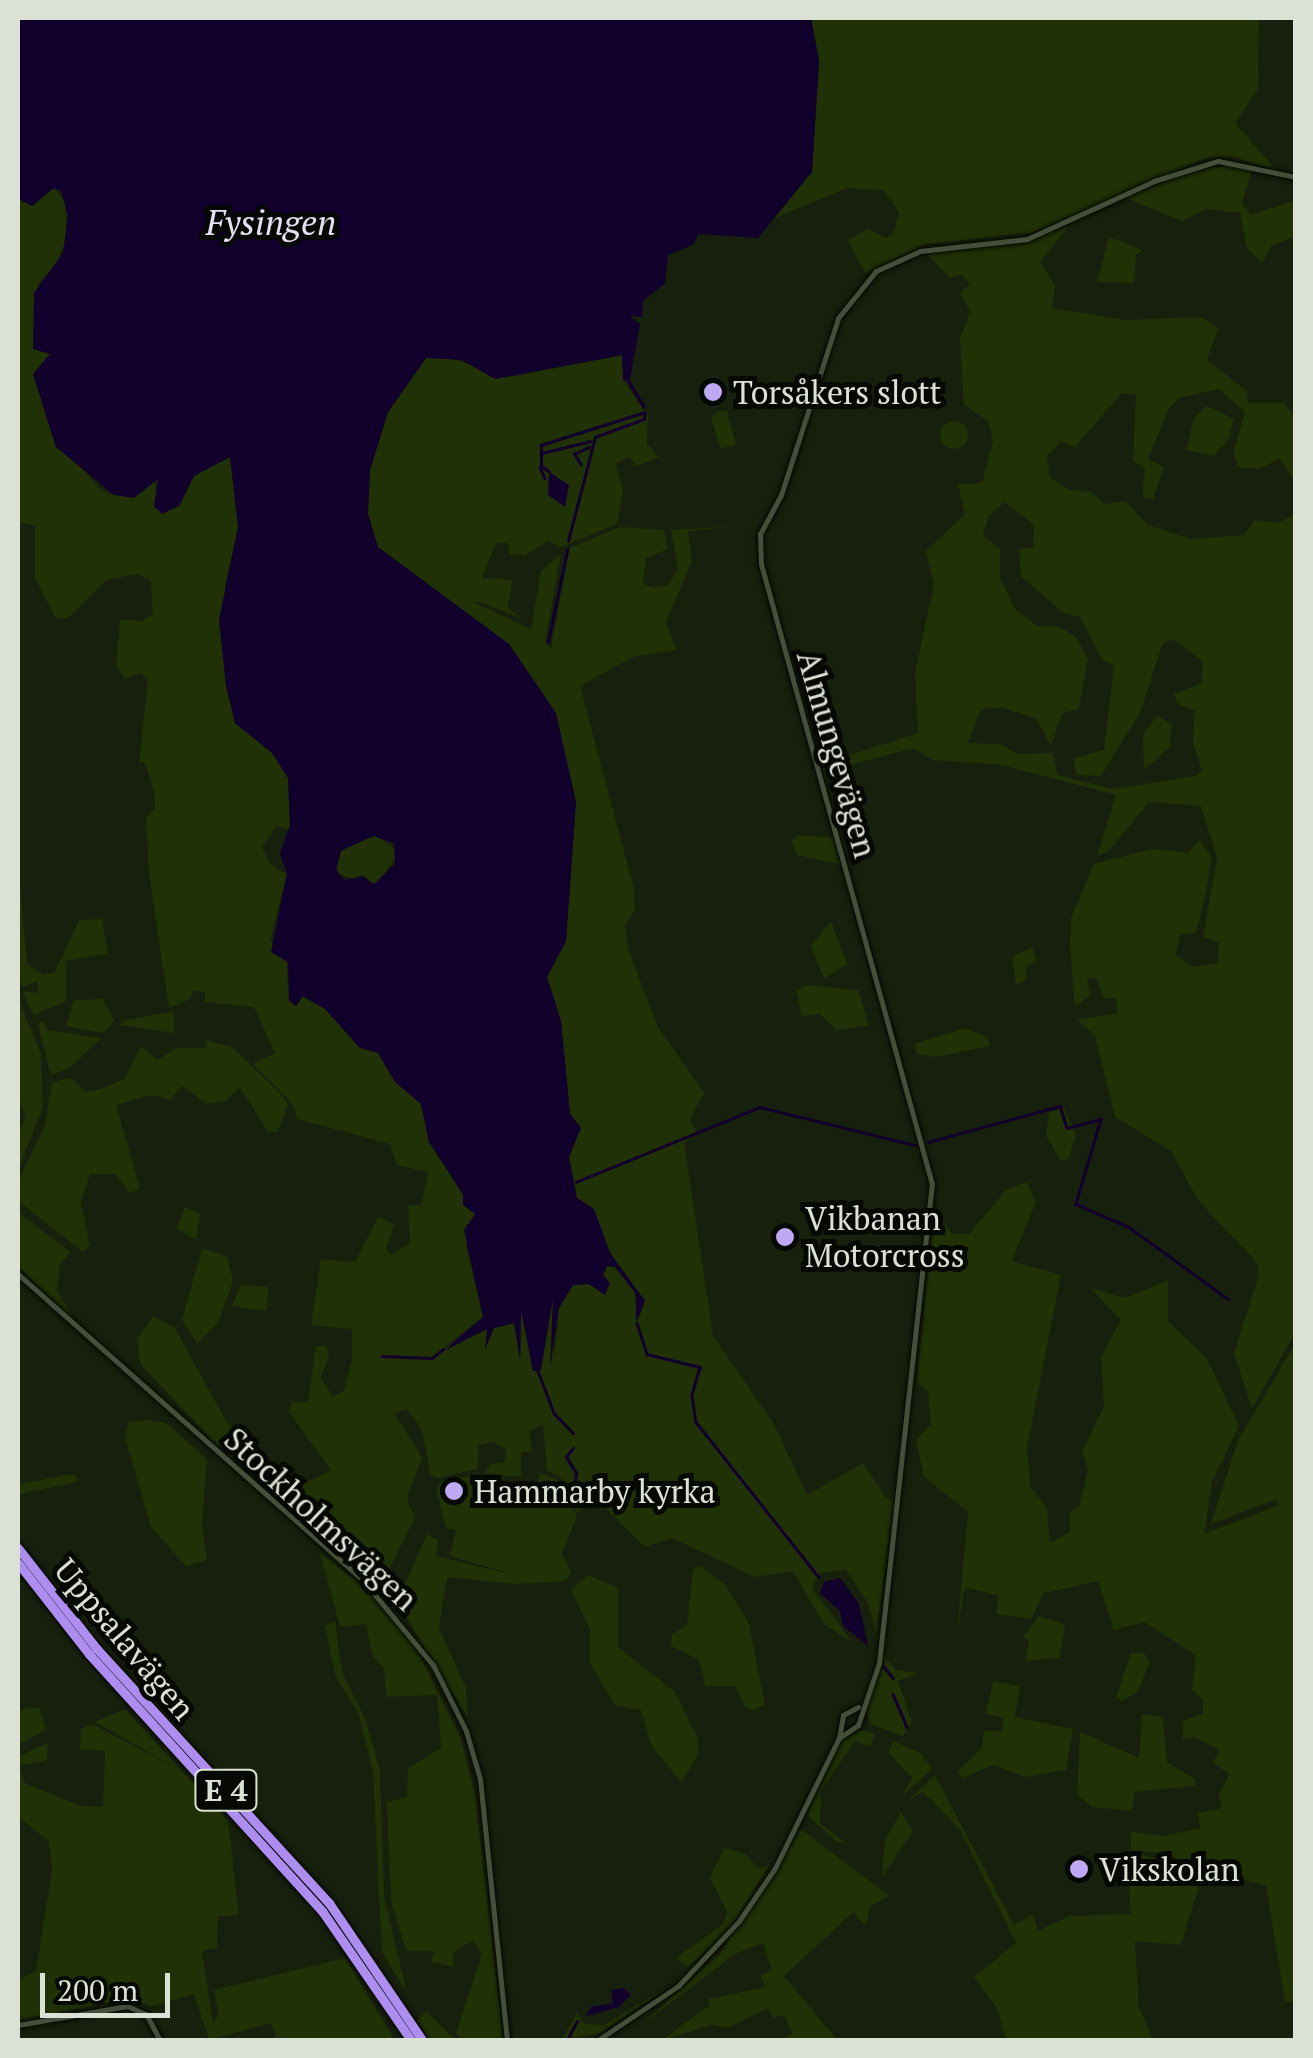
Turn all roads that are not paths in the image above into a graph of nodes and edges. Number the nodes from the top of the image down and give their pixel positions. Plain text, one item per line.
1 (1296, 177) edge
2 (18, 1274) edge
3 (18, 1548) edge
4 (18, 1563) edge
5 (860, 1706) junction
6 (850, 1711) junction
7 (858, 1714) junction
8 (842, 1724) junction
9 (851, 1729) junction
10 (839, 1738) junction
11 (18, 2025) edge
12 (160, 2040) edge
13 (411, 2040) edge
14 (422, 2040) edge
15 (507, 2040) edge
16 (598, 2040) edge

1 - 5 street, Almungevägen
2 - 15 street, Stockholmsvägen
3 - 14 highway, Uppsalavägen / E 4
4 - 13 highway, Uppsalavägen / E 4
5 - 6 street
5 - 7 street, Almungevägen
6 - 7 street
6 - 8 street, Almungevägen
7 - 9 street, Almungevägen
8 - 9 street
8 - 10 street, Almungevägen
9 - 10 street, Almungevägen
10 - 16 street, Almungevägen
11 - 12 street

